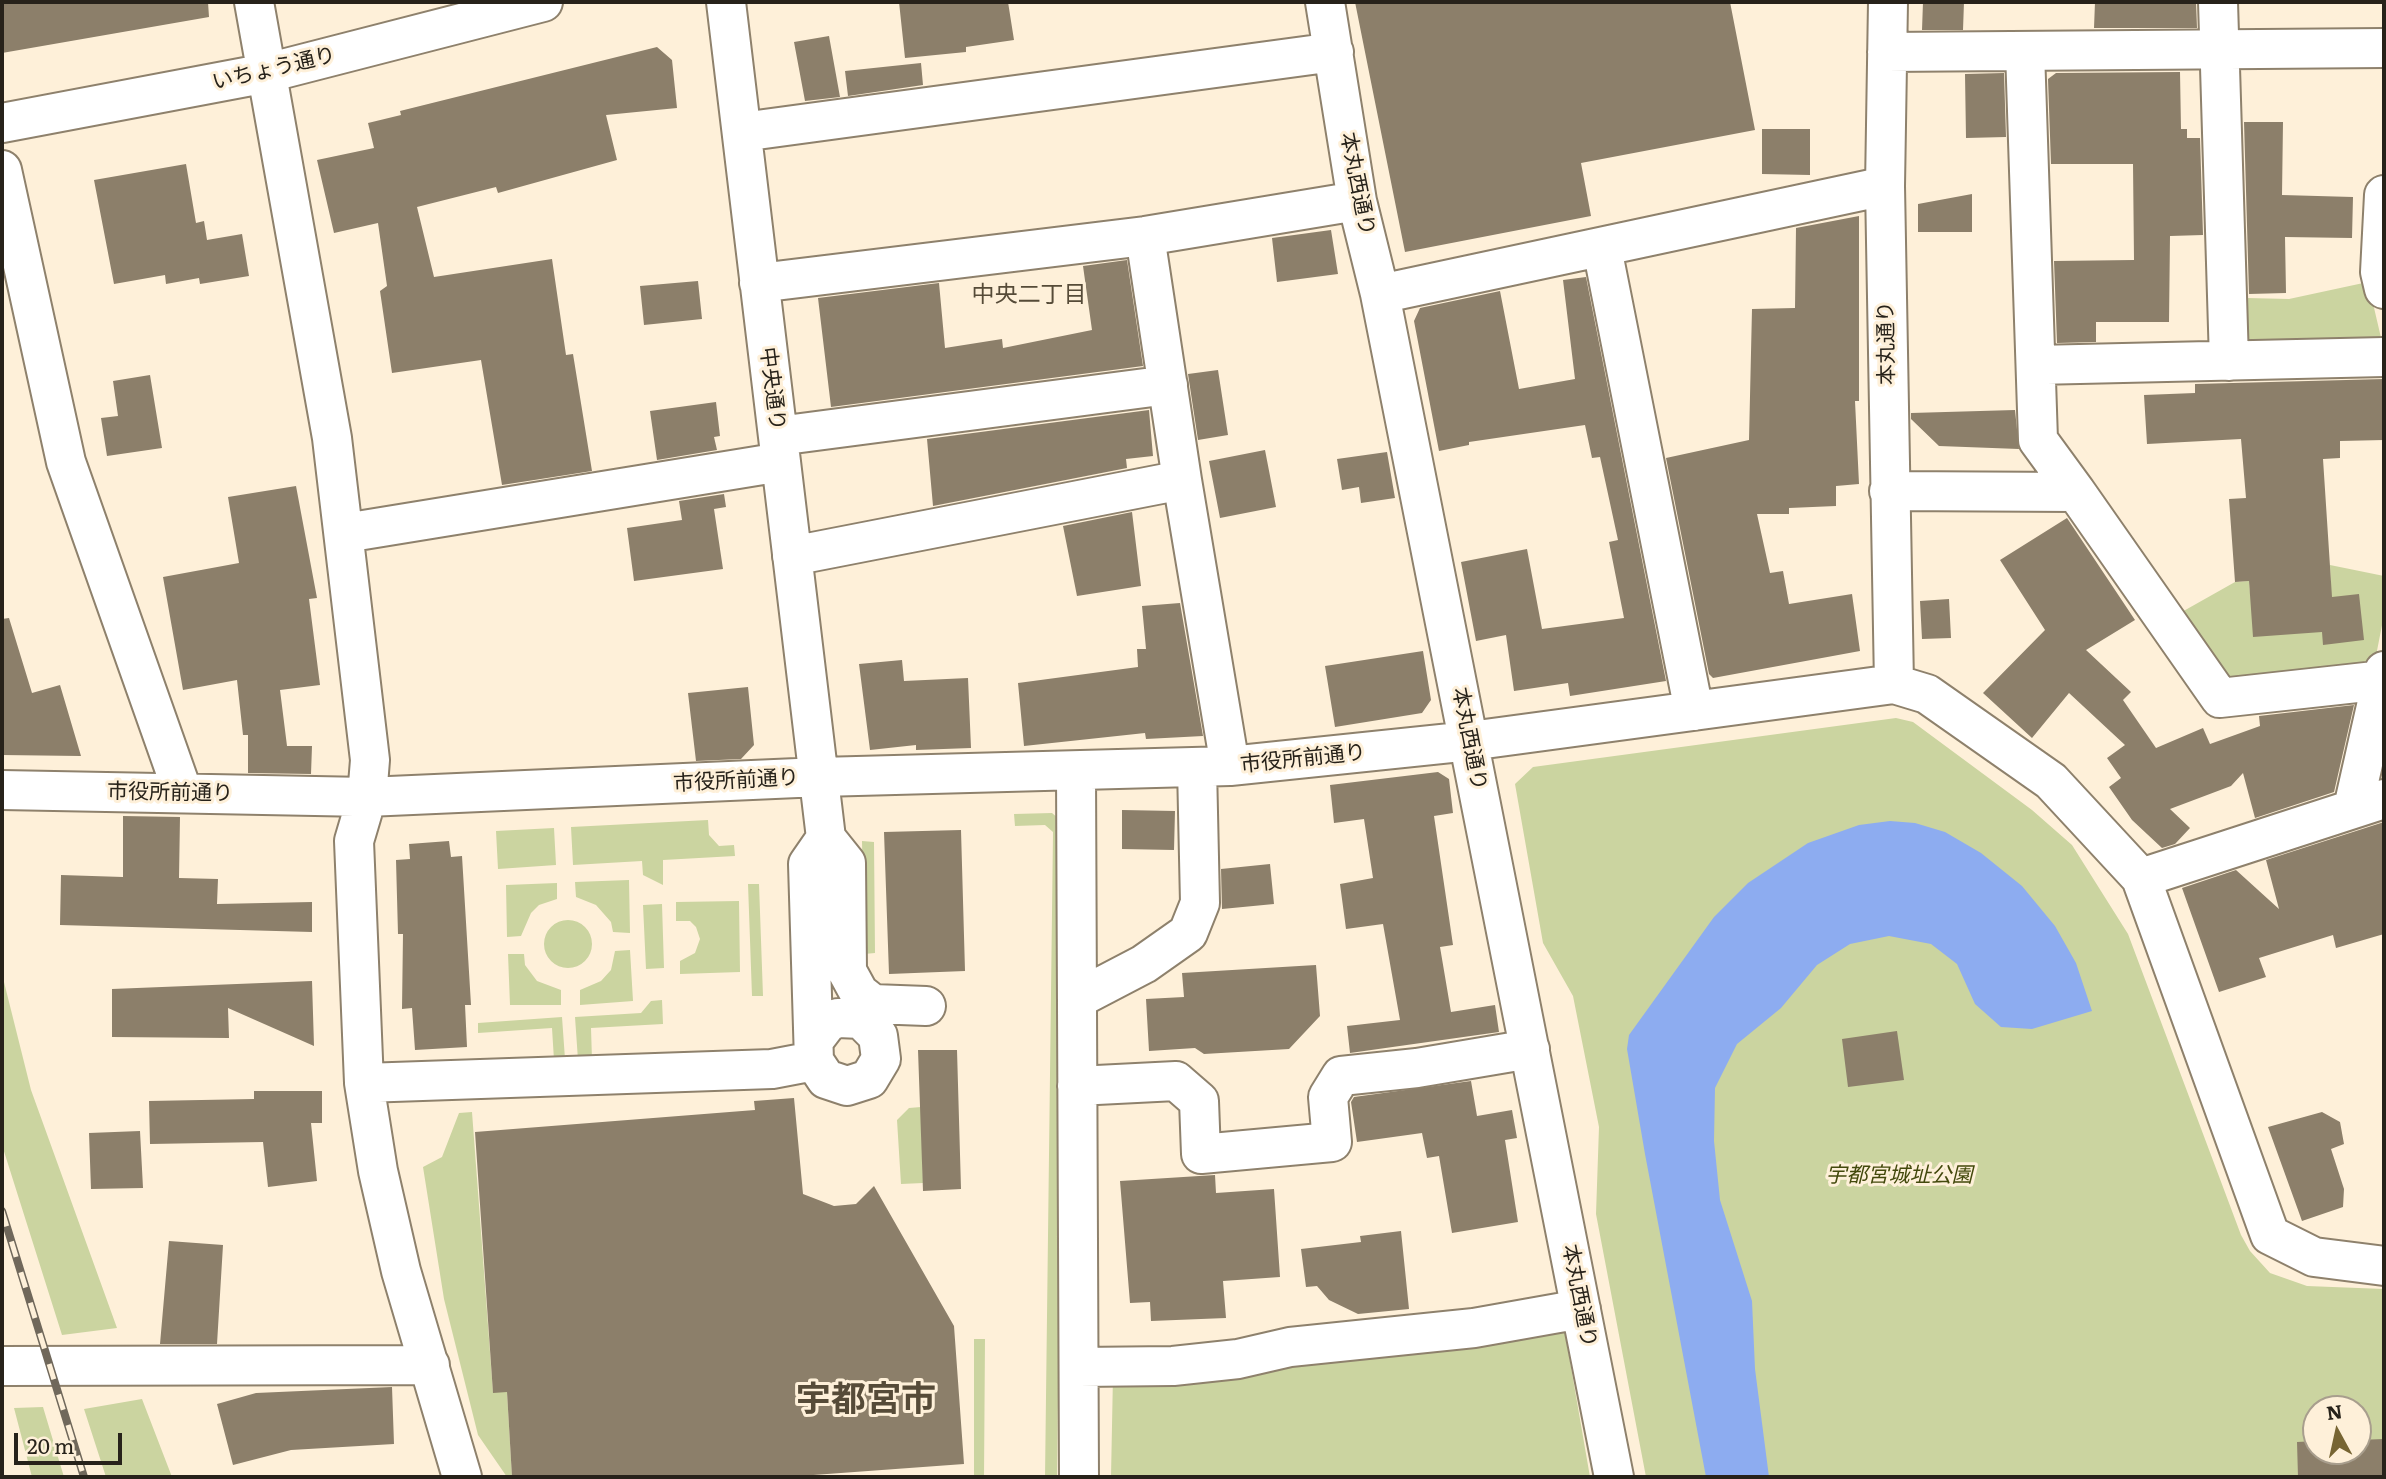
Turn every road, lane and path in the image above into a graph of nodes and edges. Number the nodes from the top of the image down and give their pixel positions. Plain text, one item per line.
1 (254, 2) edge
2 (543, 2) edge
3 (726, 2) edge
4 (1325, 2) edge
5 (1888, 2) edge
6 (2218, 2) edge
7 (475, 10) edge
8 (2384, 48) edge
9 (2218, 49) junction
10 (2025, 51) junction
11 (1334, 52) junction
12 (1886, 52) junction
13 (267, 73) junction
14 (2, 123) edge
15 (741, 132) junction
16 (2, 170) edge
17 (1885, 186) junction
18 (2384, 195) edge
19 (1357, 201) junction
20 (2384, 201) edge
21 (1145, 236) junction
22 (1602, 248) junction
23 (759, 283) junction
24 (2384, 289) edge
25 (1380, 294) junction
26 (2384, 357) edge
27 (2229, 361) junction
28 (2036, 365) junction
29 (1168, 384) junction
30 (780, 449) junction
31 (1182, 480) junction
32 (1889, 491) junction
33 (2076, 492) junction
34 (345, 533) junction
35 (792, 556) junction
36 (2384, 677) edge
37 (1894, 684) junction
38 (1694, 711) junction
39 (1470, 741) junction
40 (1214, 767) junction
41 (1076, 771) junction
42 (820, 777) junction
43 (2, 790) edge
44 (183, 793) junction
45 (367, 797) junction
46 (2369, 803) edge
47 (827, 838) junction
48 (2141, 878) junction
49 (847, 971) junction
50 (1077, 999) junction
51 (850, 1017) junction
52 (882, 1047) junction
53 (1530, 1049) junction
54 (814, 1050) junction
55 (364, 1083) junction
56 (1077, 1086) junction
57 (2384, 1266) edge
58 (1581, 1309) junction
59 (430, 1365) junction
60 (2, 1366) edge
61 (1079, 1367) junction
62 (462, 1477) edge
63 (1079, 1477) edge
64 (1614, 1477) edge

1 - 13 street
2 - 7 street, いちょう通り
3 - 15 street, 中央通り
4 - 11 street, 本丸西通り
5 - 12 street, 本丸通り
6 - 9 street
7 - 13 street, いちょう通り
8 - 9 street
9 - 10 street
9 - 27 street
10 - 12 street
10 - 28 street
11 - 15 street
11 - 19 street, 本丸西通り
12 - 17 street, 本丸通り
13 - 14 street, いちょう通り
13 - 34 street
15 - 23 street, 中央通り
16 - 44 street
17 - 22 street
17 - 32 street, 本丸通り
18 - 20 street
19 - 21 street
19 - 25 street, 本丸西通り
20 - 24 street
21 - 23 street
21 - 29 street
22 - 25 street
22 - 38 street
23 - 30 street, 中央通り
25 - 39 street, 本丸西通り
26 - 27 street
27 - 28 street
28 - 33 street
29 - 30 street
29 - 31 street
30 - 34 street
30 - 35 street, 中央通り
31 - 35 street
31 - 40 street
32 - 33 street
32 - 37 street, 本丸通り
33 - 36 street
34 - 45 street
35 - 42 street, 中央通り
36 - 46 street
37 - 38 street, 市役所前通り
37 - 48 street
38 - 39 street, 市役所前通り
39 - 40 street, 市役所前通り
39 - 53 street, 本丸西通り
40 - 41 street, 市役所前通り
40 - 50 street
41 - 42 street, 市役所前通り
41 - 50 street
42 - 45 street, 市役所前通り
42 - 47 street, 中央通り
43 - 44 street, 市役所前通り
44 - 45 street, 市役所前通り
45 - 55 street
46 - 48 street
47 - 49 street
47 - 54 street
48 - 57 street
49 - 51 street
49 - 52 street
50 - 56 street
51 - 52 street
51 - 54 street
52 - 54 street
53 - 56 street
53 - 58 street, 本丸西通り
54 - 55 street
55 - 59 street
56 - 61 street
58 - 61 street
58 - 64 street, 本丸西通り
59 - 60 street
59 - 62 street
61 - 63 street

